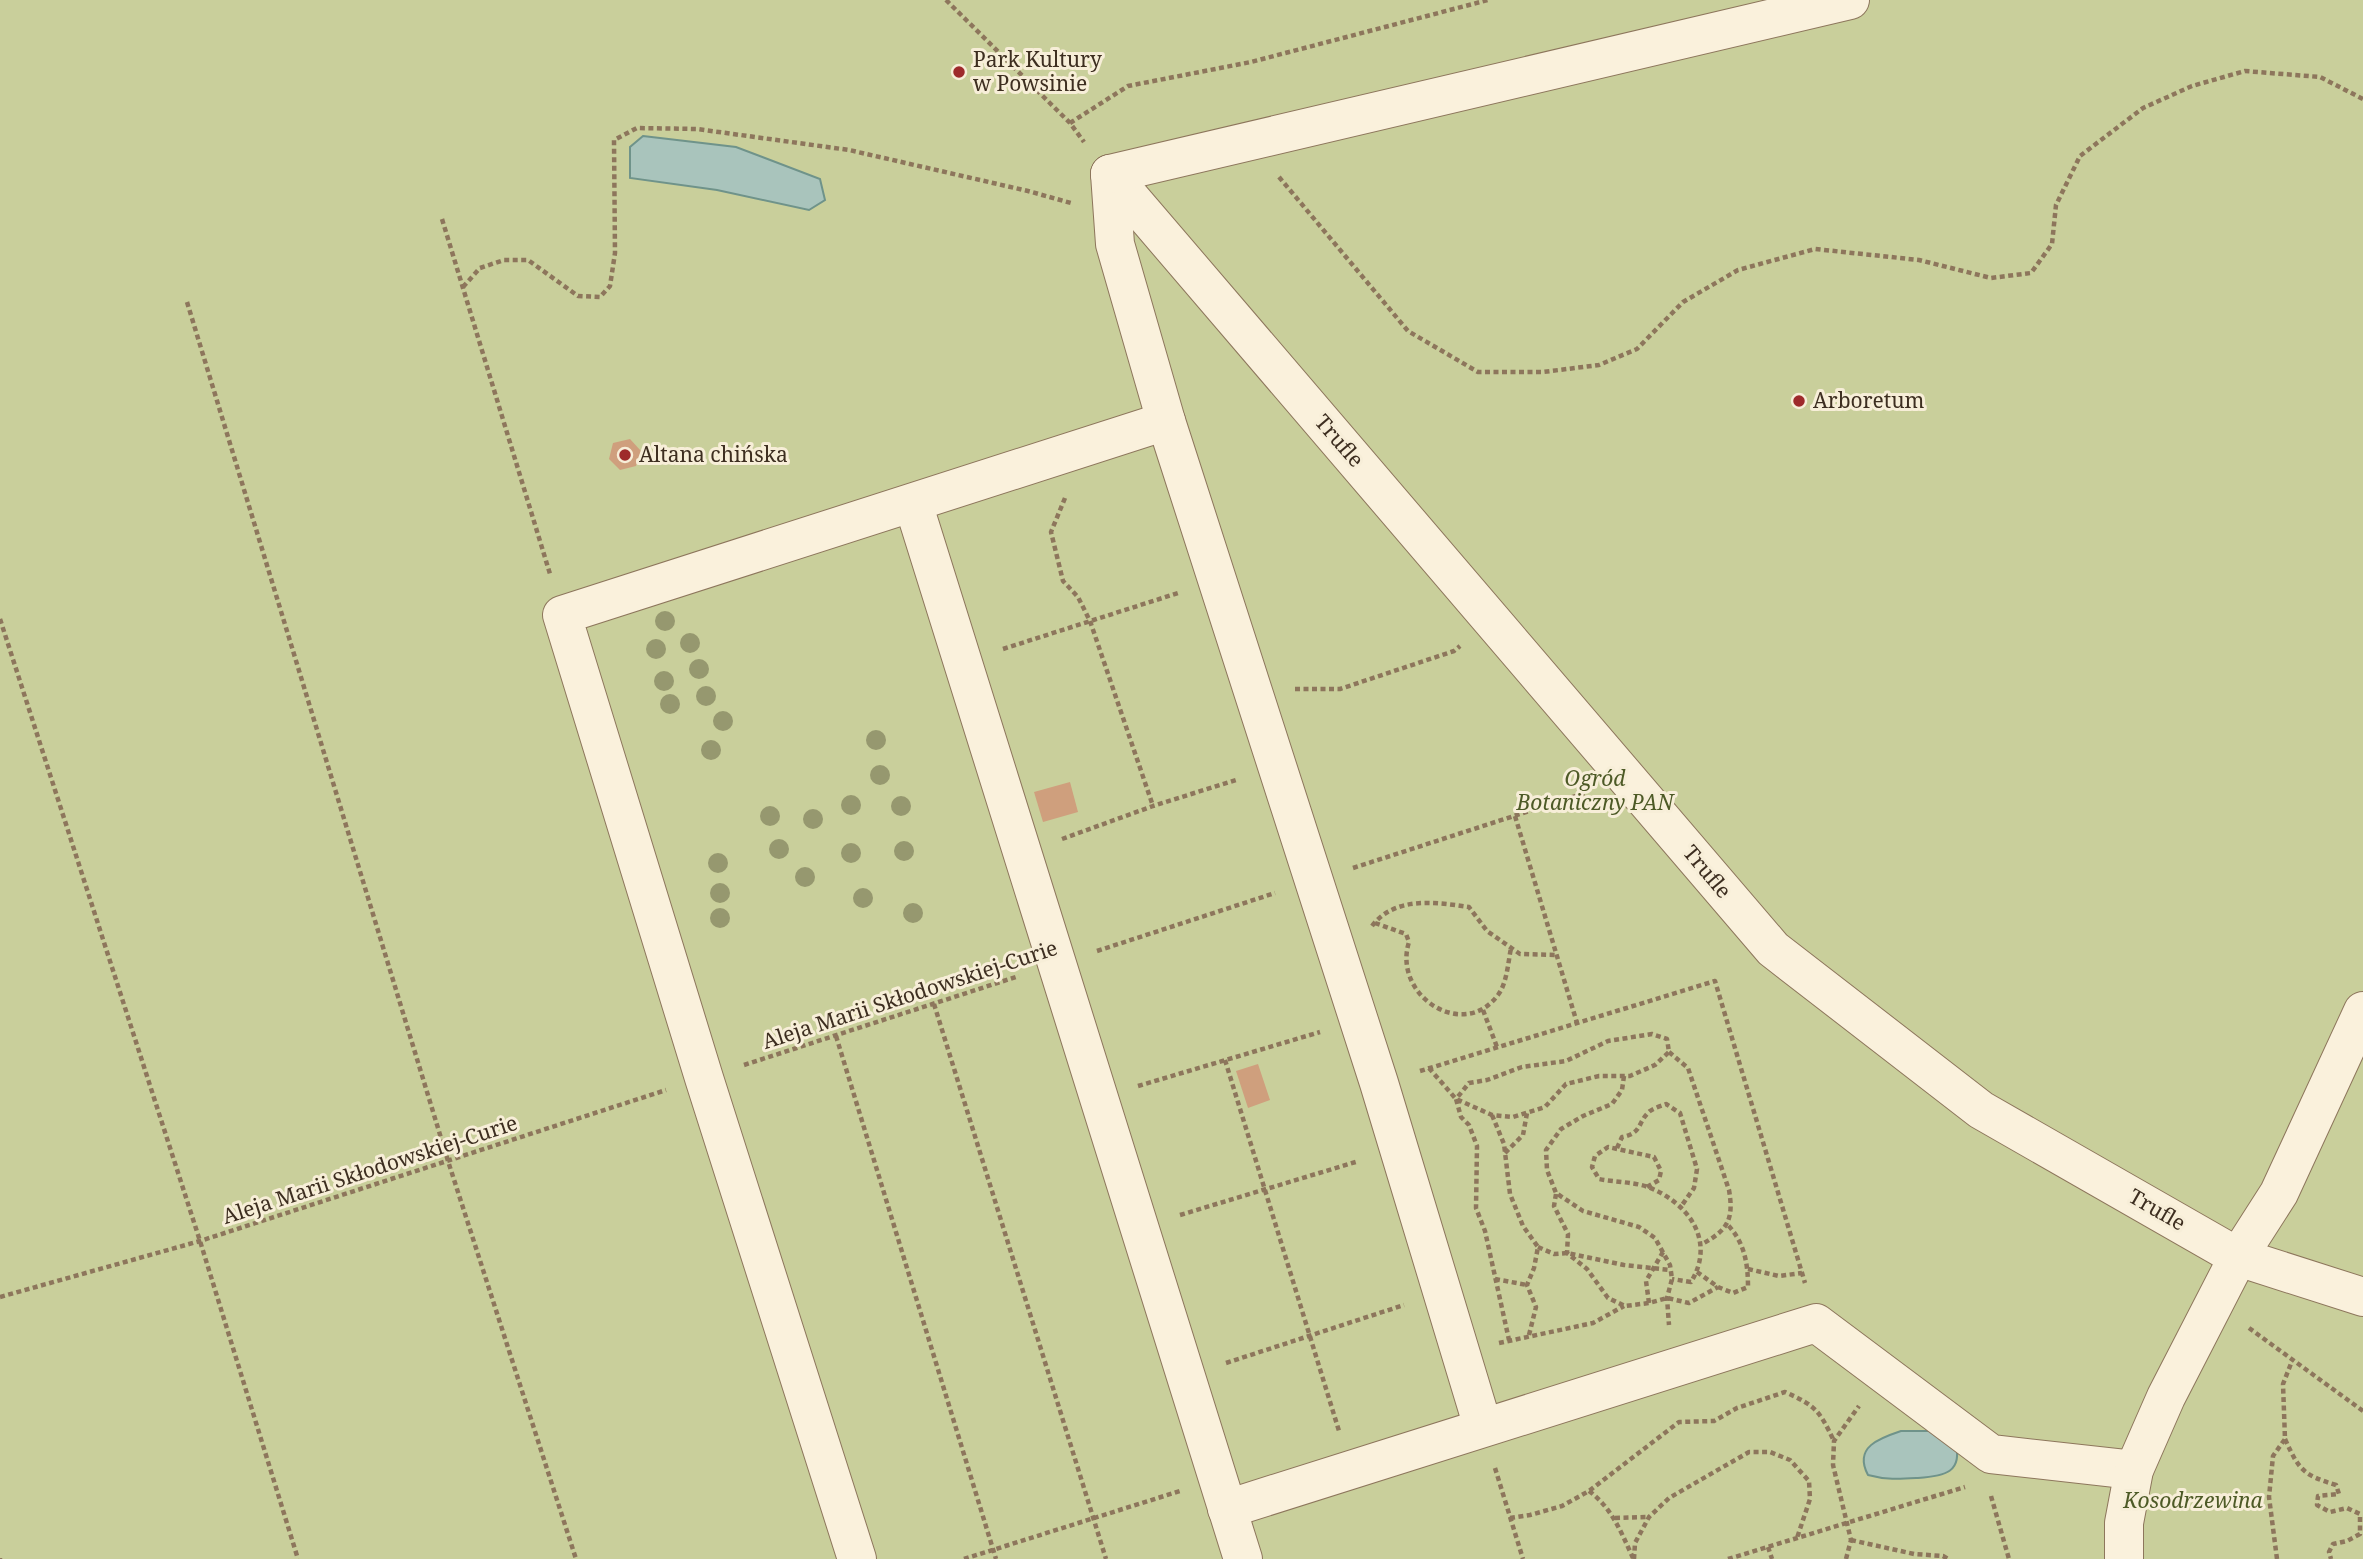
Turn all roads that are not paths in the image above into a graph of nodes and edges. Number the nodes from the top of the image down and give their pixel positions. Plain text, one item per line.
1 (1850, 0) edge
2 (1110, 174) junction
3 (1166, 421) junction
4 (913, 503) junction
5 (2363, 1011) edge
6 (2238, 1257) junction
7 (2363, 1297) edge
8 (1483, 1427) junction
9 (2134, 1470) junction
10 (1222, 1494) junction
11 (856, 1559) edge
12 (1243, 1559) edge
13 (2124, 1559) edge

1 - 2 street
2 - 3 street
2 - 6 street, Trufle
3 - 4 street
3 - 8 street
4 - 10 street
4 - 11 street
5 - 6 street
6 - 7 street, Trufle
6 - 9 street
8 - 9 street
8 - 10 street
9 - 13 street
10 - 12 street

